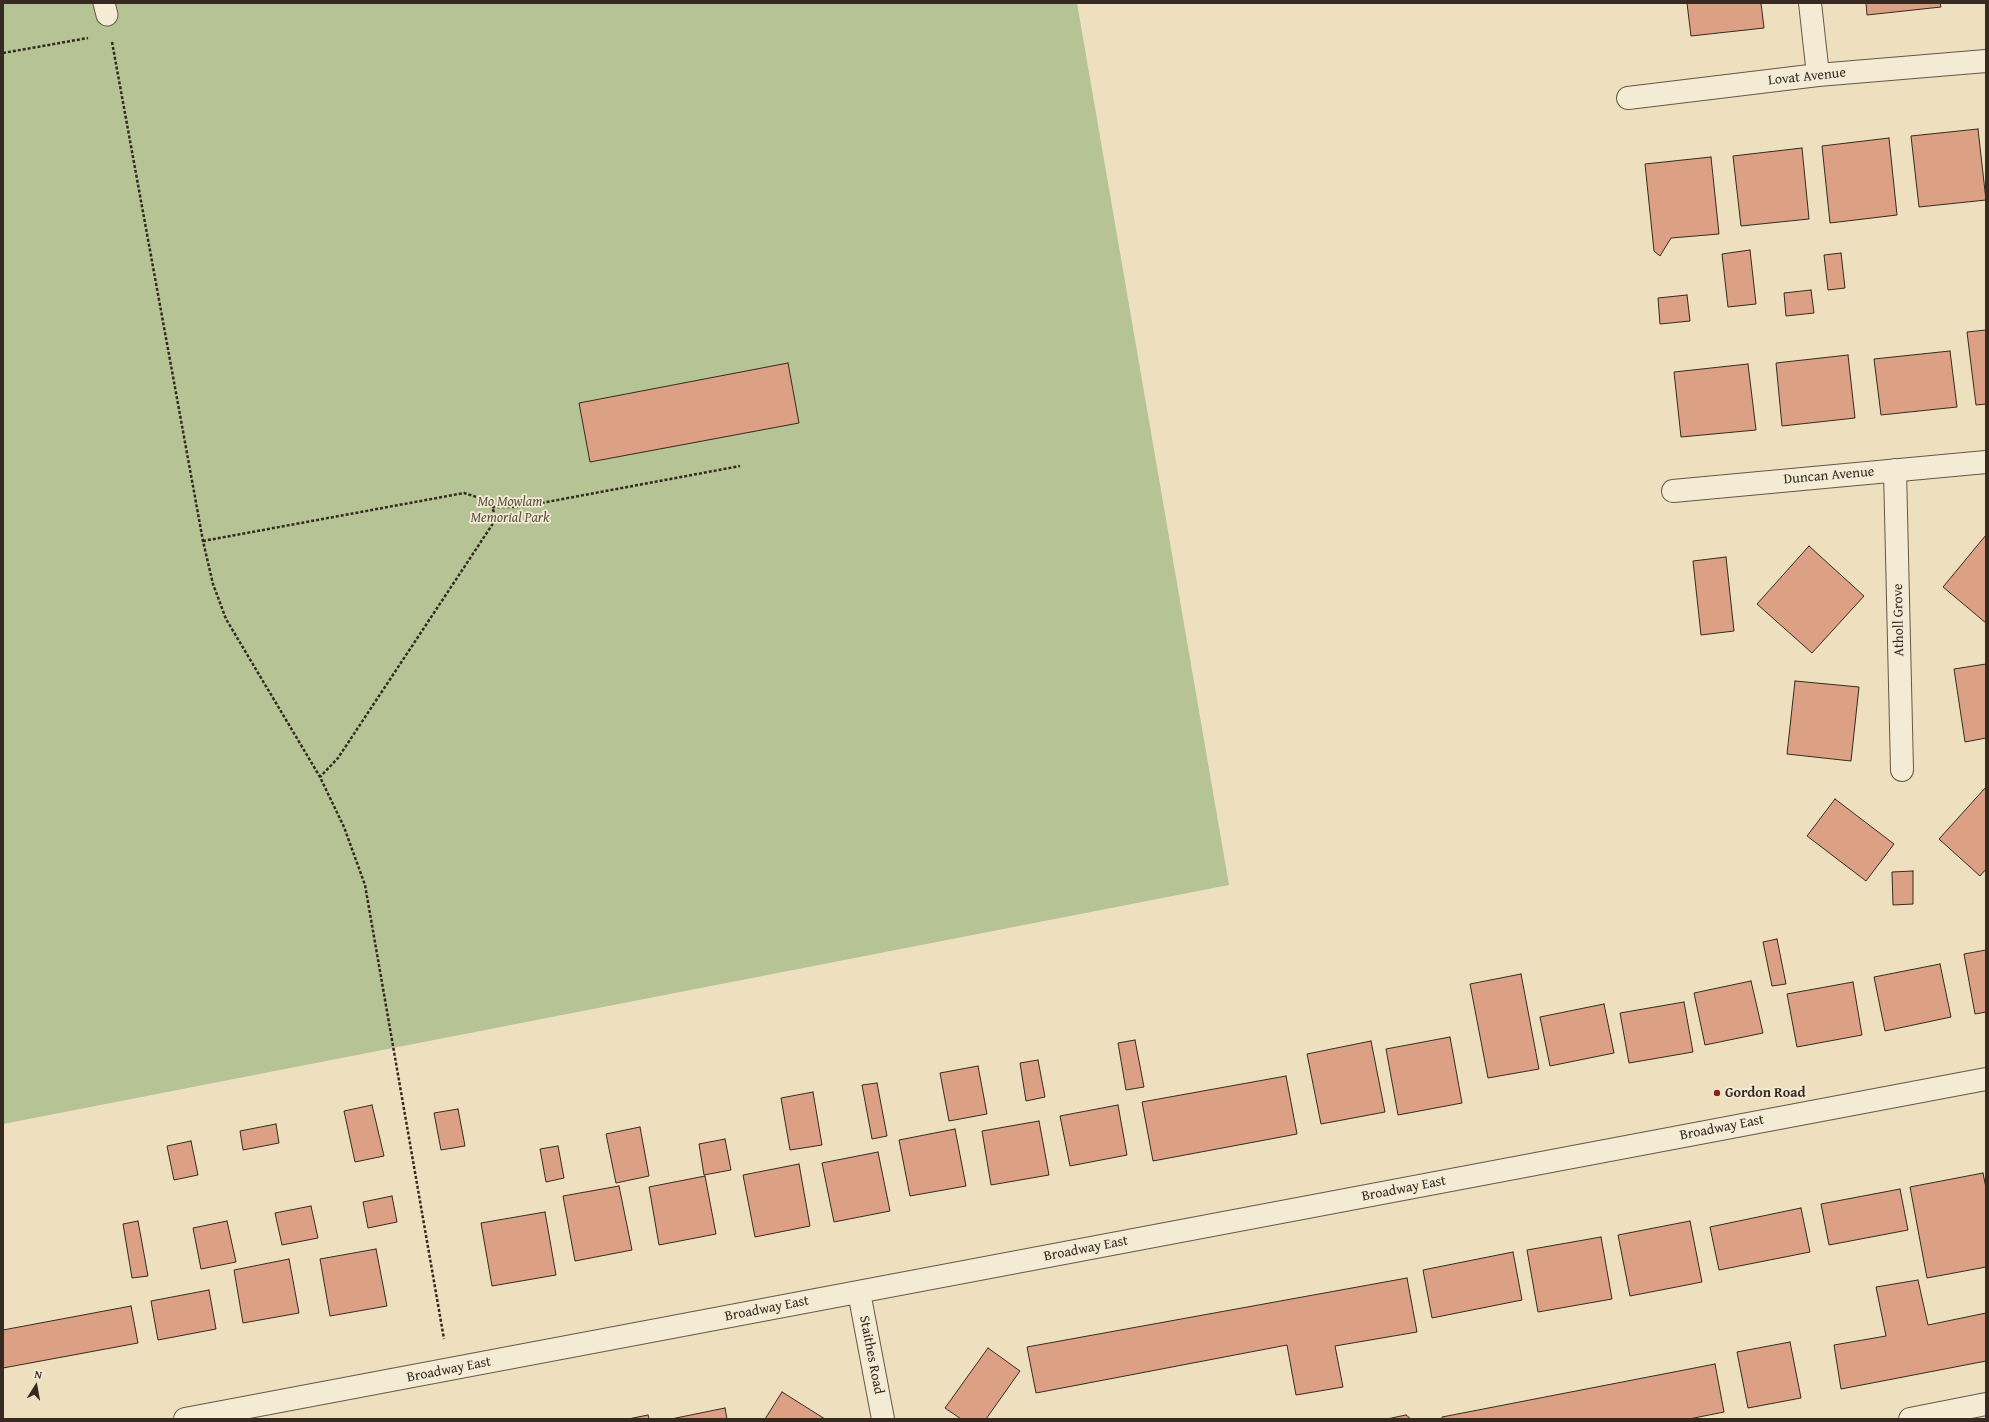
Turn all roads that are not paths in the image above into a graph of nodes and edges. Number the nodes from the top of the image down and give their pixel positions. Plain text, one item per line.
1 (1810, 3) edge
2 (1986, 61) edge
3 (1818, 75) junction
4 (1628, 98) dead end
5 (1986, 462) edge
6 (1895, 470) junction
7 (1673, 491) dead end
8 (1902, 770) dead end
9 (1986, 1079) edge
10 (859, 1292) junction
11 (1986, 1404) edge
12 (185, 1419) edge
13 (883, 1419) edge
14 (1910, 1419) edge

1 - 3 street
2 - 3 street, Lovat Avenue
3 - 4 street, Lovat Avenue
5 - 6 street, Duncan Avenue
6 - 7 street, Duncan Avenue
6 - 8 street, Atholl Grove
9 - 10 street, Broadway East
10 - 12 street, Broadway East
10 - 13 street, Staithes Road
11 - 14 street

